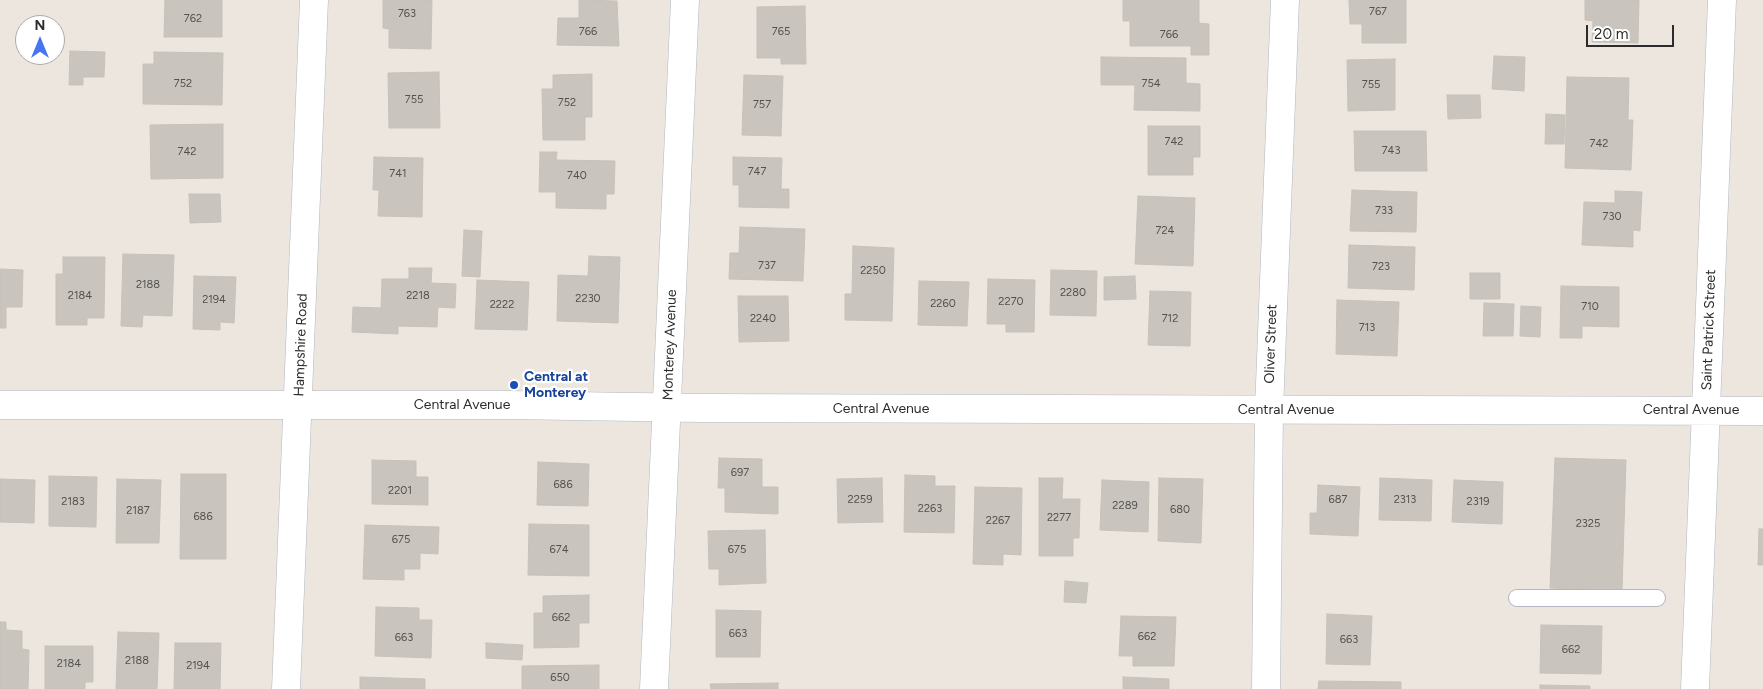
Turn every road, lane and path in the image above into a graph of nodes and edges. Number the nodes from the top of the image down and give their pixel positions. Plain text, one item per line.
1 (314, 0) edge
2 (685, 0) edge
3 (1285, 0) edge
4 (1722, 0) edge
5 (0, 404) edge
6 (299, 406) junction
7 (668, 406) junction
8 (1269, 410) junction
9 (1706, 410) junction
10 (1763, 411) edge
11 (1517, 598) dead end
12 (1657, 598) dead end
13 (286, 689) edge
14 (654, 689) edge
15 (1266, 689) edge
16 (1695, 689) edge

1 - 6 street, Hampshire Road
2 - 7 street, Monterey Avenue
3 - 8 street, Oliver Street
4 - 9 street, Saint Patrick Street
5 - 6 street, Central Avenue
6 - 7 street, Central Avenue
6 - 13 street, Hampshire Road
7 - 8 street, Central Avenue
7 - 14 street, Monterey Avenue
8 - 9 street, Central Avenue
8 - 15 street, Oliver Street
9 - 10 street, Central Avenue
9 - 16 street, Saint Patrick Street
11 - 12 lane

